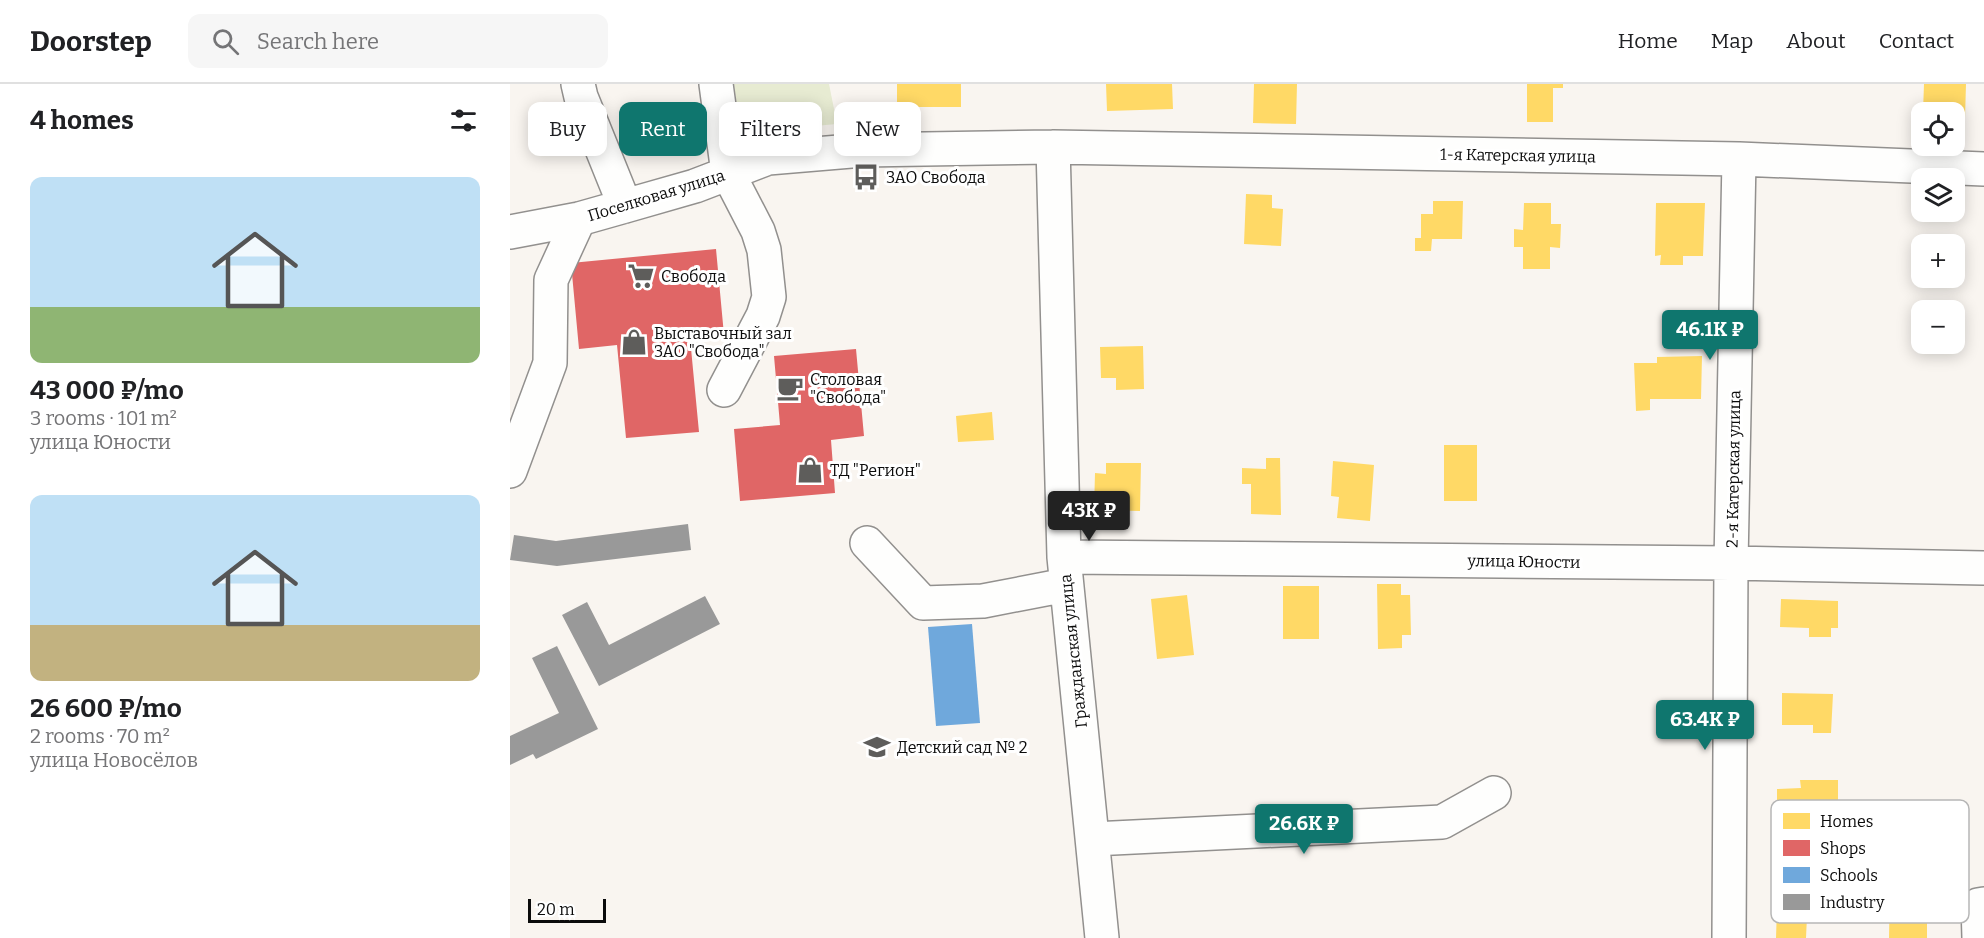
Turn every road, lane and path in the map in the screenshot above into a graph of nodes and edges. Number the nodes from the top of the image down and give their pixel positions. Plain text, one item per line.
1 (578, 84) edge
2 (716, 84) edge
3 (1053, 147) junction
4 (1739, 159) junction
5 (1984, 169) edge
6 (728, 173) junction
7 (625, 206) junction
8 (579, 219) junction
9 (510, 232) edge
10 (724, 390) dead end
11 (510, 471) edge
12 (867, 543) dead end
13 (1731, 563) junction
14 (1984, 568) edge
15 (1065, 571) junction
16 (1494, 793) dead end
17 (1093, 839) junction
18 (1984, 904) edge
19 (1102, 938) edge
20 (1729, 938) edge
21 (1979, 938) edge

1 - 7 street
2 - 6 street
3 - 4 street, 1-я Катерская улица
3 - 6 street, Поселковая улица
3 - 15 street, Гражданская улица
4 - 5 street, 1-я Катерская улица
4 - 13 street, 2-я Катерская улица
6 - 7 street, Поселковая улица
6 - 10 street
7 - 8 street, Поселковая улица
8 - 9 street, Поселковая улица
8 - 11 street
12 - 15 street, улица Юности
13 - 14 street, улица Юности
13 - 15 street, улица Юности
13 - 20 street, 2-я Катерская улица
15 - 17 street, Гражданская улица
16 - 17 street
17 - 19 street, Гражданская улица
18 - 21 street

